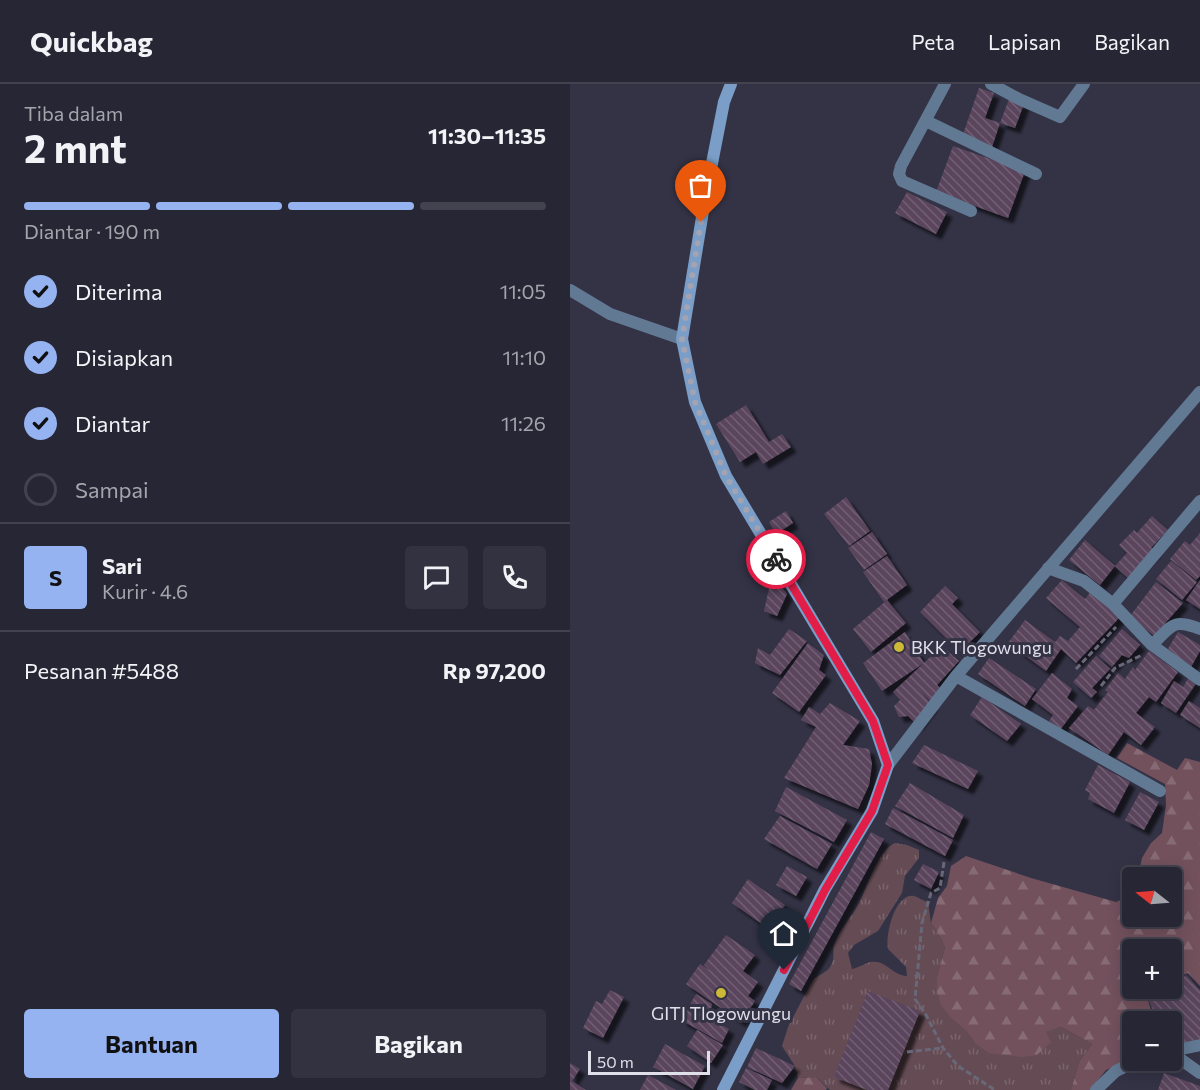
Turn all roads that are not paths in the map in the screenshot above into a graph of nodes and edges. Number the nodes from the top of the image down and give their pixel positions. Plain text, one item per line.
1 (731, 84) edge
2 (1084, 84) edge
3 (995, 85) edge
4 (940, 86) edge
5 (926, 121) junction
6 (1036, 174) dead end
7 (970, 211) dead end
8 (570, 290) edge
9 (682, 339) junction
10 (1200, 392) edge
11 (1200, 501) edge
12 (1048, 568) junction
13 (1113, 604) junction
14 (1200, 629) edge
15 (1152, 645) junction
16 (956, 676) junction
17 (1200, 680) edge
18 (888, 765) junction
19 (1160, 792) dead end
20 (1200, 1045) edge
21 (1182, 1050) edge
22 (1182, 1060) edge
23 (1122, 1068) edge
24 (1200, 1073) edge
25 (723, 1090) edge
26 (1096, 1090) edge

1 - 9 main road
2 - 3 street
4 - 5 street
5 - 6 street
5 - 7 street
8 - 9 street
9 - 18 main road
10 - 12 street
11 - 13 street
12 - 13 street
12 - 16 street
13 - 15 street
14 - 15 street
15 - 17 street
16 - 18 street
16 - 19 street
18 - 25 main road
20 - 21 street
22 - 24 street
23 - 26 street

